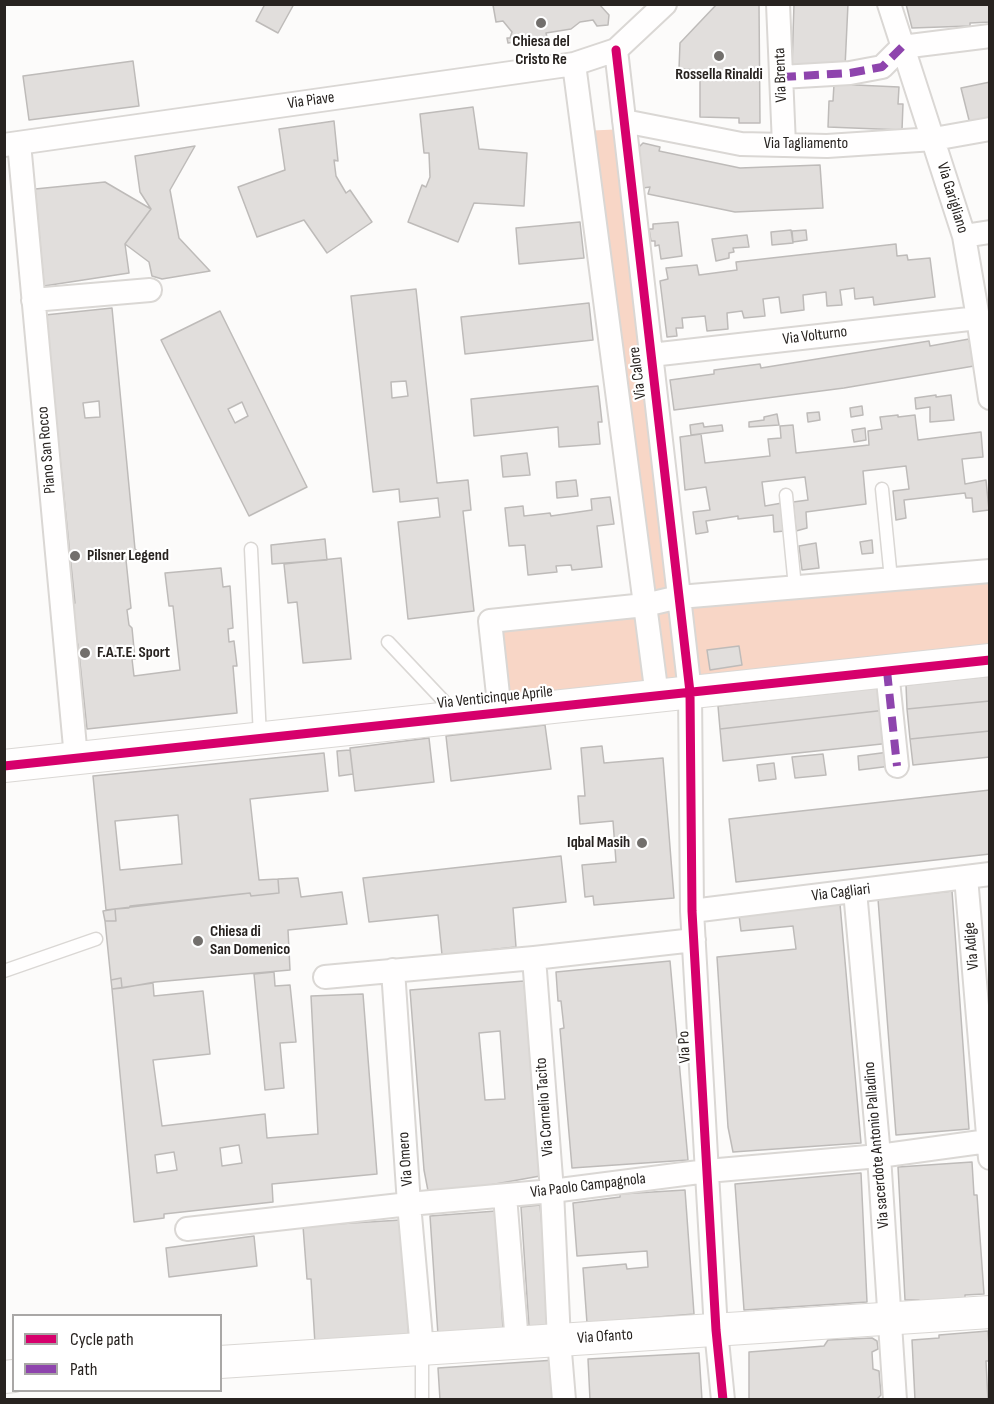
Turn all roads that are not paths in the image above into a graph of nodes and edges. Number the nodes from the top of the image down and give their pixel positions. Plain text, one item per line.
1 (665, 4) edge
2 (778, 4) edge
3 (889, 4) edge
4 (990, 36) edge
5 (902, 47) junction
6 (616, 50) junction
7 (574, 64) junction
8 (781, 77) junction
9 (624, 120) junction
10 (990, 129) edge
11 (934, 139) junction
12 (12, 143) edge
13 (784, 145) junction
14 (990, 232) edge
15 (964, 236) junction
16 (150, 290) dead end
17 (33, 300) junction
18 (978, 318) junction
19 (651, 355) junction
20 (990, 398) edge
21 (882, 489) dead end
22 (786, 495) dead end
23 (251, 549) dead end
24 (990, 571) edge
25 (891, 579) junction
26 (795, 587) junction
27 (679, 597) junction
28 (645, 605) junction
29 (388, 642) dead end
30 (990, 660) edge
31 (888, 671) junction
32 (690, 692) junction
33 (657, 696) junction
34 (500, 713) junction
35 (459, 717) junction
36 (260, 738) junction
37 (76, 758) junction
38 (4, 766) edge
39 (897, 766) dead end
40 (990, 874) edge
41 (966, 877) junction
42 (855, 891) junction
43 (692, 911) junction
44 (96, 939) dead end
45 (694, 940) junction
46 (534, 958) junction
47 (393, 970) junction
48 (4, 971) edge
49 (325, 977) dead end
50 (989, 1149) edge
51 (879, 1156) junction
52 (707, 1172) junction
53 (552, 1191) junction
54 (505, 1196) junction
55 (410, 1204) junction
56 (188, 1229) dead end
57 (990, 1312) edge
58 (890, 1319) junction
59 (716, 1329) junction
60 (559, 1340) junction
61 (517, 1343) junction
62 (422, 1349) junction
63 (222, 1362) edge
64 (422, 1400) edge
65 (564, 1400) edge
66 (723, 1400) edge
67 (895, 1400) edge

1 - 6 street
2 - 8 street, Via Brenta
3 - 5 street, Via Garigliano
4 - 5 street
5 - 8 street
5 - 11 street, Via Garigliano
6 - 7 street, Via Piave
6 - 9 street, Via Calore
7 - 12 street, Via Piave
7 - 28 street, Via Calore
8 - 13 street, Via Brenta
9 - 13 street, Via Tagliamento
9 - 19 street, Via Calore
10 - 11 street, Via Tagliamento
11 - 13 street, Via Tagliamento
11 - 15 street, Via Garigliano
12 - 17 street, Piano San Rocco
14 - 15 street
15 - 18 street, Via Garigliano
16 - 17 street
17 - 37 street, Piano San Rocco
18 - 19 street, Via Volturno
18 - 20 street, Via Garigliano
19 - 27 street, Via Calore
21 - 25 lane
22 - 26 lane
23 - 36 lane
24 - 25 street
25 - 26 street
26 - 27 street
27 - 28 street
27 - 32 street, Via Calore
28 - 33 street, Via Calore
28 - 34 street, Via Venticinque Aprile
29 - 35 lane
30 - 31 street, Via Venticinque Aprile
31 - 32 street, Via Venticinque Aprile
31 - 39 street
32 - 33 street, Via Venticinque Aprile
32 - 43 street, Via Po
33 - 34 street, Via Venticinque Aprile
34 - 35 street, Via Venticinque Aprile
35 - 36 street, Via Venticinque Aprile
36 - 37 street, Via Venticinque Aprile
37 - 38 street, Via Venticinque Aprile
40 - 41 street, Via Cagliari
41 - 42 street, Via Cagliari
41 - 50 street, Via Adige
42 - 43 street, Via Cagliari
42 - 51 street, Via sacerdote Antonio Palladino
43 - 45 street, Via Po
44 - 48 lane
45 - 46 street
45 - 52 street, Via Po
46 - 47 street
46 - 53 street, Via Cornelio Tacito
47 - 49 street
47 - 55 street, Via Omero
50 - 51 street, Via Paolo Campagnola
51 - 52 street, Via Paolo Campagnola
51 - 58 street, Via sacerdote Antonio Palladino
52 - 53 street, Via Paolo Campagnola
52 - 59 street, Via Po
53 - 54 street, Via Paolo Campagnola
53 - 60 street, Via Cornelio Tacito
54 - 55 street, Via Paolo Campagnola
54 - 61 street
55 - 56 street, Via Paolo Campagnola
55 - 62 street, Via Omero
57 - 58 street, Via Ofanto
58 - 59 street, Via Ofanto
58 - 67 street, Via sacerdote Antonio Palladino
59 - 60 street, Via Ofanto
59 - 66 street, Via Po
60 - 61 street, Via Ofanto
60 - 65 street, Via Cornelio Tacito
61 - 62 street, Via Ofanto
62 - 63 street, Via Ofanto
62 - 64 lane

